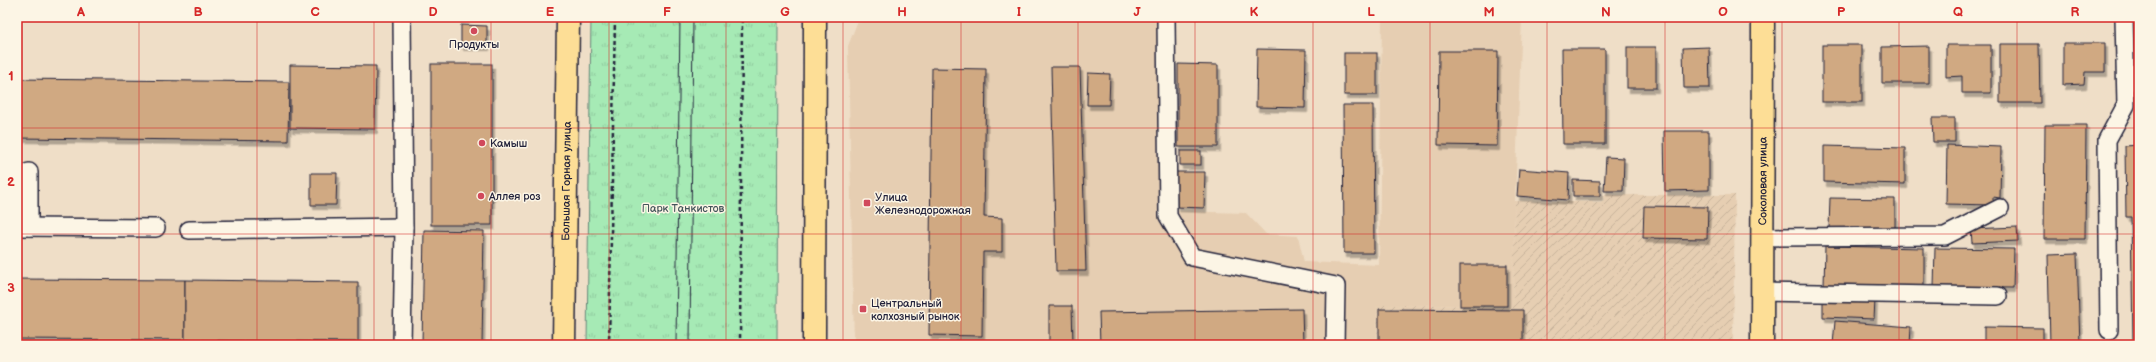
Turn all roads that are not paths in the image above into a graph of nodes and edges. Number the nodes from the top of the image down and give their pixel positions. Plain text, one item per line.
1 (402, 17) edge
2 (568, 17) edge
3 (815, 17) edge
4 (1166, 17) edge
5 (1763, 17) edge
6 (2124, 17) edge
7 (29, 172) dead end
8 (2000, 208) dead end
9 (23, 227) edge
10 (404, 227) junction
11 (156, 228) dead end
12 (189, 230) dead end
13 (1762, 237) junction
14 (1762, 292) junction
15 (1998, 296) dead end
16 (2109, 330) dead end
17 (402, 345) edge
18 (564, 345) edge
19 (814, 345) edge
20 (1335, 345) edge
21 (1762, 345) edge

1 - 10 lane
2 - 18 main road, Большая Горная улица
3 - 19 main road
4 - 20 lane
5 - 13 main road, Соколовая улица
6 - 16 lane
7 - 9 lane
8 - 13 lane
9 - 11 lane
10 - 12 lane
10 - 17 lane
13 - 14 main road, Соколовая улица
14 - 15 lane
14 - 21 main road, Соколовая улица

